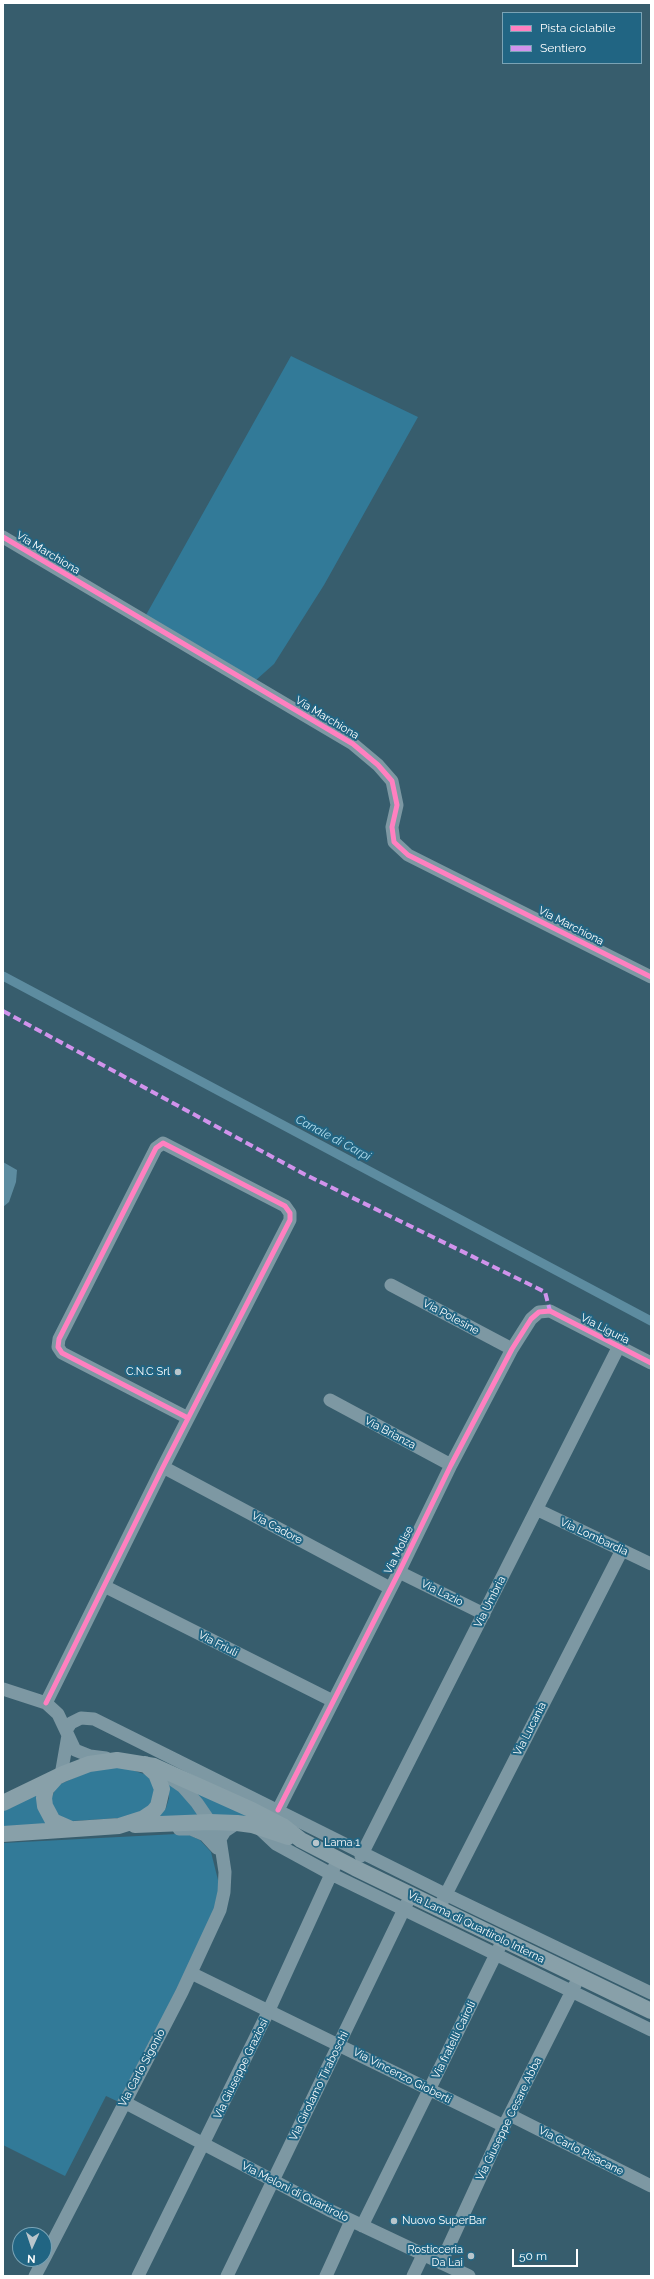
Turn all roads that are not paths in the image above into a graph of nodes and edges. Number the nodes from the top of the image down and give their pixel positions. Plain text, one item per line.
1 (3, 537) edge
2 (651, 977) edge
3 (391, 1285) dead end
4 (550, 1311) joint
5 (512, 1348) junction
6 (618, 1348) junction
7 (651, 1363) edge
8 (330, 1400) dead end
9 (188, 1418) junction
10 (451, 1465) junction
11 (163, 1467) junction
12 (538, 1510) junction
13 (622, 1550) junction
14 (651, 1564) edge
15 (399, 1572) junction
16 (104, 1586) junction
17 (390, 1588) junction
18 (484, 1614) junction
19 (3, 1689) edge
20 (333, 1701) junction
21 (46, 1703) junction
22 (67, 1732) junction
23 (117, 1760) junction
24 (144, 1763) junction
25 (60, 1776) junction
26 (3, 1803) edge
27 (278, 1810) junction
28 (210, 1822) junction
29 (237, 1823) junction
30 (124, 1826) junction
31 (76, 1828) junction
32 (259, 1828) junction
33 (3, 1834) edge
34 (301, 1840) junction
35 (362, 1854) junction
36 (222, 1858) junction
37 (338, 1859) junction
38 (331, 1874) junction
39 (445, 1894) junction
40 (411, 1896) junction
41 (438, 1909) junction
42 (404, 1910) junction
43 (500, 1947) junction
44 (191, 1973) junction
45 (580, 1976) junction
46 (572, 1993) junction
47 (651, 1993) edge
48 (269, 2010) junction
49 (651, 2011) edge
50 (651, 2030) edge
51 (339, 2045) junction
52 (430, 2090) junction
53 (124, 2102) junction
54 (510, 2115) junction
55 (504, 2126) junction
56 (203, 2144) junction
57 (274, 2181) junction
58 (651, 2186) edge
59 (357, 2223) junction
60 (52, 2243) edge
61 (423, 2255) junction
62 (441, 2263) junction
63 (40, 2267) edge
64 (35, 2276) edge
65 (138, 2276) edge
66 (227, 2276) edge
67 (326, 2276) edge
68 (413, 2276) edge
69 (470, 2276) edge

1 - 2 street, Via Marchiona
3 - 5 street, Via Polesine
4 - 5 street, Via Molise
4 - 6 street, Via Liguria
5 - 10 street, Via Molise
6 - 7 street, Via Liguria
6 - 12 street, Via Umbria
8 - 10 street, Via Brianza
9 - 9 street
9 - 11 street
10 - 15 street, Via Molise
11 - 16 street
11 - 17 street, Via Cadore
12 - 13 street, Via Lombardia
12 - 18 street, Via Umbria
13 - 14 street, Via Lombardia
13 - 39 street, Via Lucania
15 - 17 street, Via Molise
15 - 18 street, Via Lazio
16 - 20 street, Via Friuli
16 - 21 street
17 - 20 street, Via Molise
18 - 35 street, Via Umbria
19 - 21 street
20 - 27 street, Via Molise
21 - 22 street
22 - 23 street
22 - 25 street
22 - 27 street
23 - 24 main road
23 - 25 main road
24 - 28 street
24 - 30 main road
24 - 34 main road, Via Lama di Quartirolo Interna
25 - 26 main road
25 - 31 main road
27 - 35 street
28 - 29 main road, Via Lama di Quartirolo Interna
28 - 30 main road, Via Lama di Quartirolo Interna
28 - 36 street
29 - 32 main road, Via Lama di Quartirolo Interna
29 - 36 street
30 - 31 main road
30 - 36 street
31 - 33 main road
32 - 34 main road, Via Lama di Quartirolo Interna
32 - 38 street
34 - 37 main road, Via Lama di Quartirolo Interna
35 - 39 street
36 - 44 street, Via Carlo Sigonio
37 - 38 street, Via Giuseppe Graziosi
37 - 40 main road, Via Lama di Quartirolo Interna
38 - 42 street
38 - 48 street, Via Giuseppe Graziosi
39 - 41 street, Via Lucania
39 - 47 street
40 - 41 main road, Via Lama di Quartirolo Interna
40 - 42 street, Via Girolamo Tiraboschi
41 - 43 main road, Via Lama di Quartirolo Interna
42 - 43 street
42 - 51 street, Via Girolamo Tiraboschi
43 - 45 main road, Via Lama di Quartirolo Interna
43 - 46 street
43 - 52 street, Via fratelli Cairoli
44 - 48 street, Via Vincenzo Gioberti
44 - 53 street, Via Carlo Sigonio
45 - 46 street, Via Giuseppe Cesare Abba
45 - 49 main road, Via Lama di Quartirolo Interna
46 - 50 street
46 - 54 street, Via Giuseppe Cesare Abba
48 - 51 street, Via Vincenzo Gioberti
48 - 56 street, Via Giuseppe Graziosi
51 - 52 street, Via Vincenzo Gioberti
51 - 57 street, Via Girolamo Tiraboschi
52 - 55 street, Via Vincenzo Gioberti
52 - 59 street, Via fratelli Cairoli
53 - 56 street, Via Meloni di Quartirolo
53 - 60 street, Via Carlo Sigonio
54 - 55 street, Via Giuseppe Cesare Abba
54 - 58 street, Via Carlo Pisacane
55 - 62 street, Via Giuseppe Cesare Abba
56 - 57 street, Via Meloni di Quartirolo
56 - 65 street, Via Giuseppe Graziosi
57 - 59 street, Via Meloni di Quartirolo
57 - 66 street, Via Girolamo Tiraboschi
59 - 61 street, Via Meloni di Quartirolo
59 - 67 street, Via fratelli Cairoli
61 - 62 street, Via Meloni di Quartirolo
61 - 68 street
62 - 69 street, Via Meloni di Quartirolo
63 - 64 street, Via Carlo Sigonio

